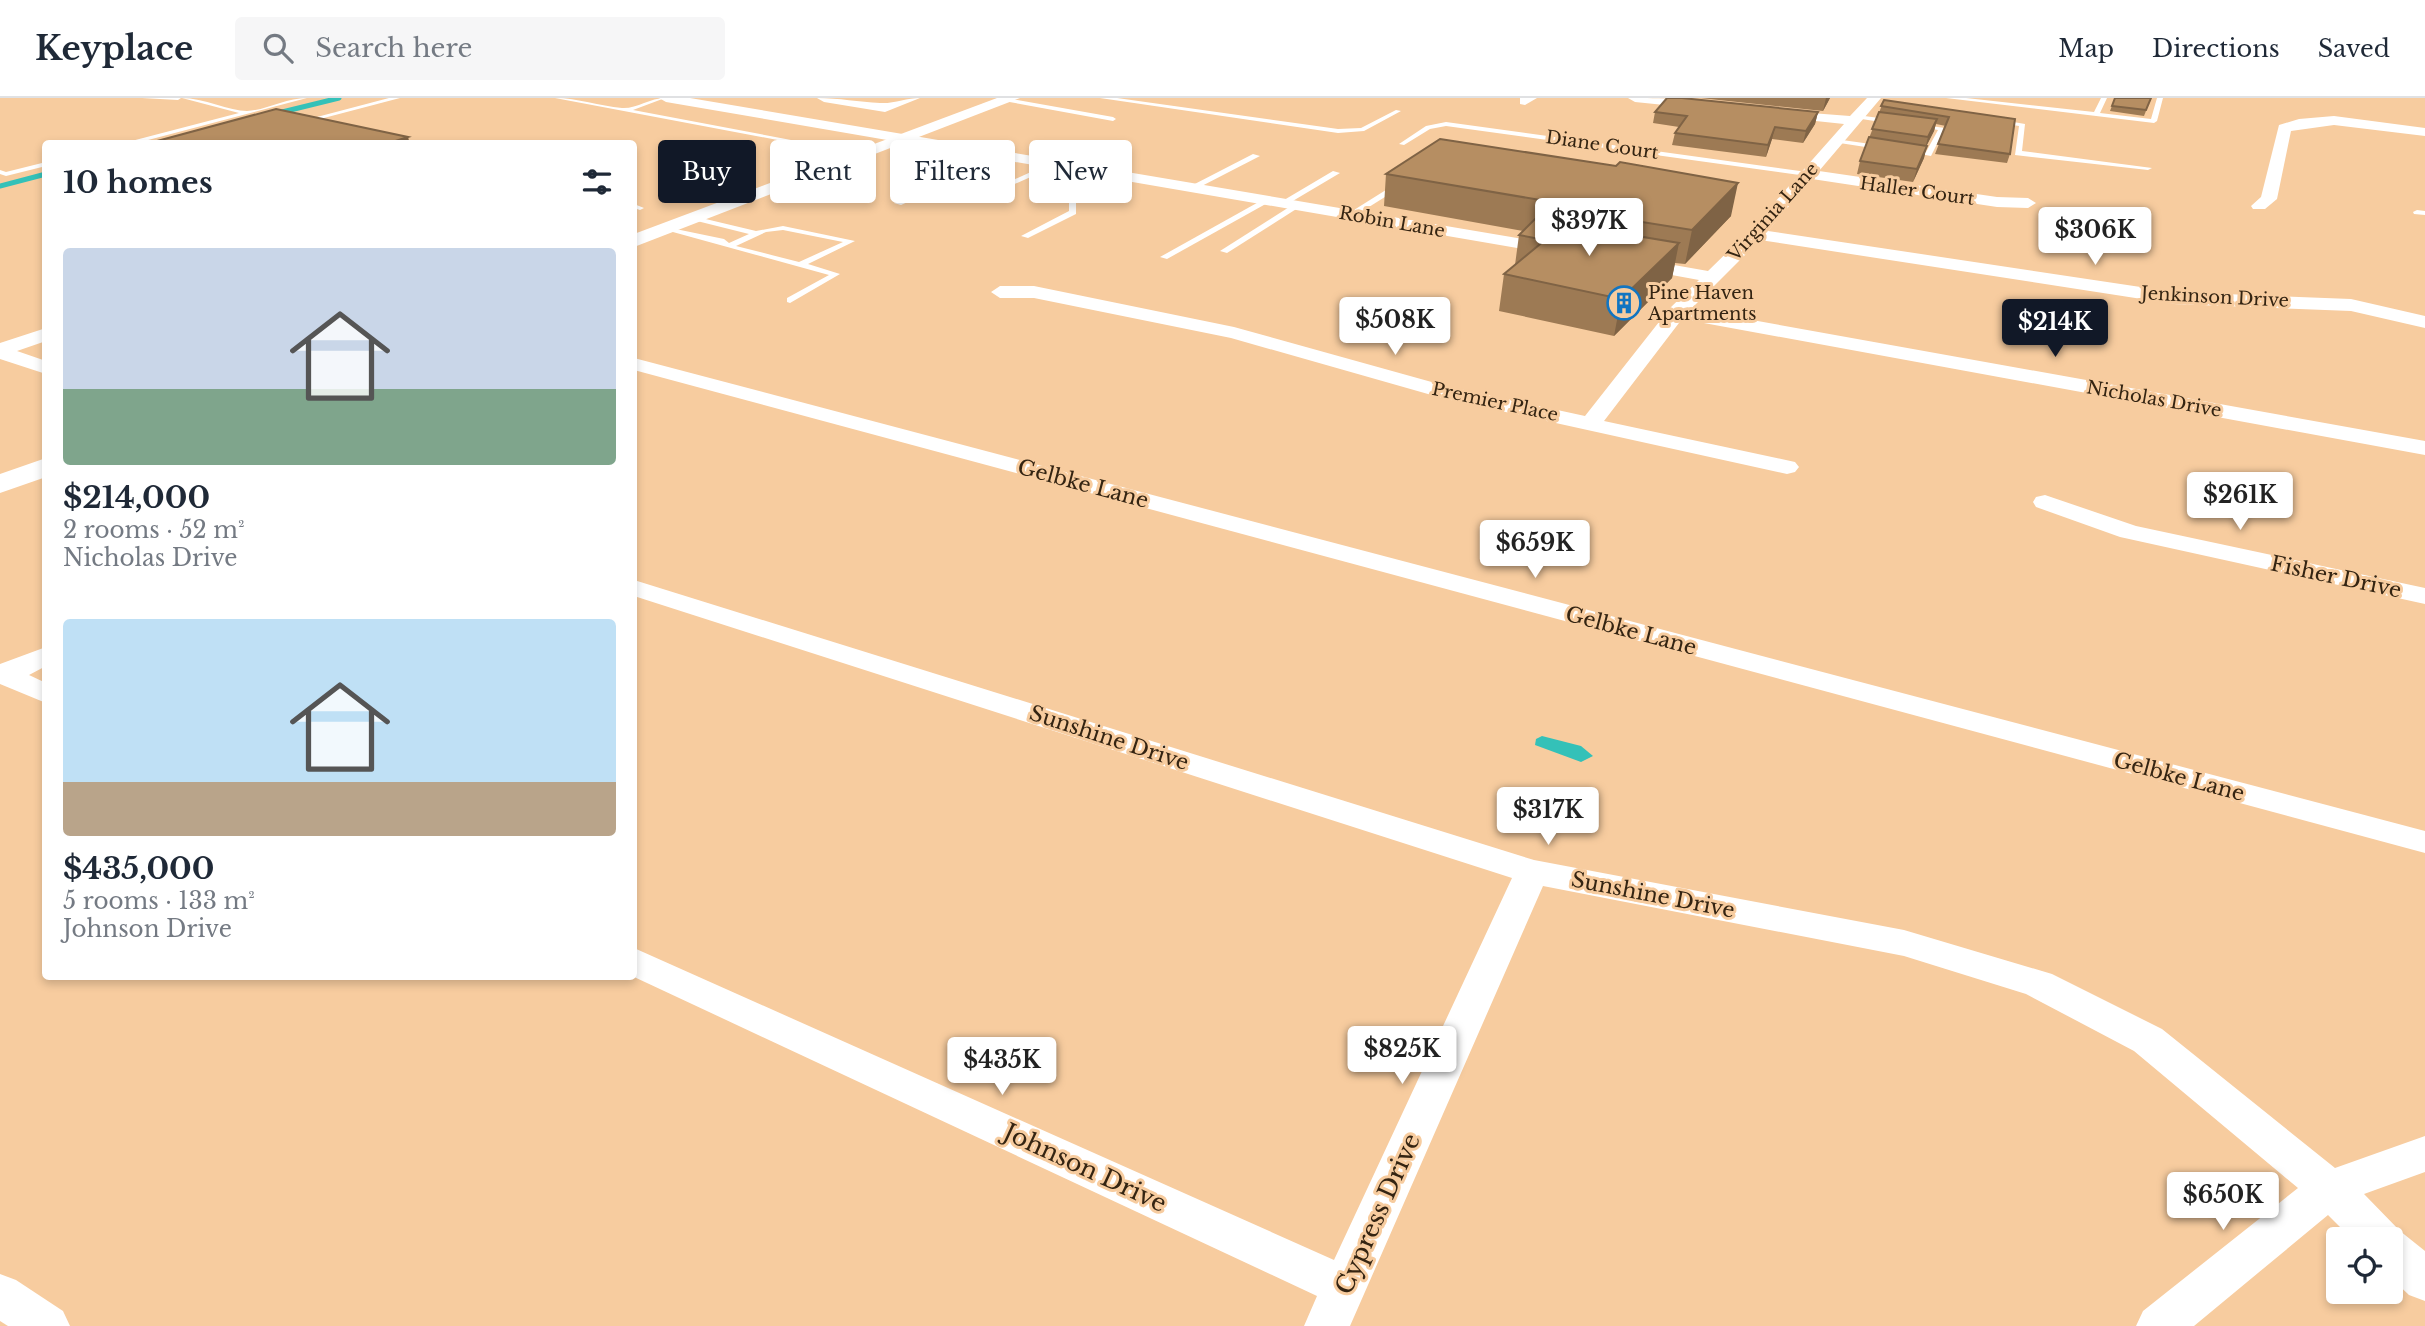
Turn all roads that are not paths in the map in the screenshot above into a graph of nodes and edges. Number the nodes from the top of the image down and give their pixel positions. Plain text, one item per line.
1 (145, 98) edge
2 (178, 98) edge
3 (185, 98) edge
4 (304, 98) edge
5 (397, 98) edge
6 (558, 98) edge
7 (664, 98) edge
8 (824, 98) edge
9 (912, 98) edge
10 (1103, 98) edge
11 (1635, 98) edge
12 (1949, 98) edge
13 (2104, 98) edge
14 (2160, 98) edge
15 (1009, 99) edge
16 (1876, 102) edge
17 (1725, 107) edge
18 (624, 110) junction
19 (1398, 111) dead end
20 (1764, 111) edge
21 (245, 112) junction
22 (2096, 114) junction
23 (1114, 119) dead end
24 (1856, 119) junction
25 (1986, 120) edge
26 (301, 122) edge
27 (2425, 132) edge
28 (906, 139) junction
29 (138, 140) edge
30 (788, 140) dead end
31 (1835, 141) junction
32 (1402, 145) dead end
33 (1888, 149) edge
34 (1902, 150) edge
35 (1256, 156) dead end
36 (1029, 160) edge
37 (42, 165) edge
38 (2148, 168) dead end
39 (0, 172) edge
40 (1336, 173) dead end
41 (1807, 173) junction
42 (1132, 177) edge
43 (1413, 177) edge
44 (1191, 188) junction
45 (1072, 203) edge
46 (1282, 203) junction
47 (2028, 203) dead end
48 (2259, 206) dead end
49 (1350, 215) junction
50 (696, 218) junction
51 (666, 229) junction
52 (756, 233) junction
53 (1756, 234) junction
54 (1026, 236) dead end
55 (637, 241) edge
56 (728, 246) junction
57 (1224, 251) dead end
58 (1581, 254) edge
59 (1164, 257) dead end
60 (1620, 261) edge
61 (801, 264) junction
62 (1713, 277) junction
63 (1000, 292) dead end
64 (790, 300) dead end
65 (1677, 312) junction
66 (2425, 322) edge
67 (42, 335) edge
68 (0, 351) edge
69 (637, 366) edge
70 (42, 367) edge
71 (1591, 422) junction
72 (2425, 448) edge
73 (1787, 467) dead end
74 (42, 468) edge
75 (0, 484) edge
76 (2045, 502) dead end
77 (637, 589) edge
78 (2425, 596) edge
79 (42, 657) edge
80 (3, 674) edge
81 (42, 692) edge
82 (2425, 842) edge
83 (1532, 872) junction
84 (637, 963) edge
85 (2425, 1154) edge
86 (2329, 1188) junction
87 (2370, 1227) edge
88 (2403, 1259) edge
89 (2425, 1280) edge
90 (1345, 1287) junction
91 (0, 1295) edge
92 (47, 1326) edge
93 (1326, 1326) edge
94 (2159, 1326) edge

1 - 2 lane
3 - 21 lane
4 - 21 lane
5 - 26 lane
6 - 18 lane
7 - 18 lane
7 - 28 street, Robin Lane
8 - 9 street
10 - 19 lane
11 - 17 street
12 - 22 lane
13 - 22 lane
14 - 22 lane
15 - 23 lane
15 - 28 street
16 - 24 street, Virginia Lane
18 - 30 lane
20 - 24 street
21 - 29 lane
24 - 31 street, Virginia Lane
24 - 34 lane
25 - 38 lane
27 - 48 street
28 - 36 street, Robin Lane
28 - 50 street
31 - 33 lane
31 - 41 street, Virginia Lane
32 - 41 lane, Diane Court
35 - 44 lane
37 - 39 lane
40 - 46 lane
41 - 47 street, Haller Court
41 - 53 street, Virginia Lane
42 - 44 street, Robin Lane
43 - 49 lane
44 - 46 street, Robin Lane
45 - 54 lane
46 - 49 street, Robin Lane
46 - 57 lane
46 - 59 lane
49 - 58 street, Robin Lane
50 - 51 street
50 - 52 lane
51 - 55 street
51 - 56 lane
52 - 56 lane
52 - 61 lane
53 - 62 street, Virginia Lane
53 - 66 street, Jenkinson Drive
56 - 61 lane
60 - 62 street
61 - 64 lane
62 - 65 street, Virginia Lane
63 - 71 street, Premier Place
65 - 71 street, Virginia Lane
65 - 72 street, Nicholas Drive
67 - 68 street
68 - 70 street
69 - 82 street, Gelbke Lane
71 - 73 street, Premier Place
74 - 75 street
76 - 78 street, Fisher Drive
77 - 83 street, Sunshine Drive
79 - 80 street
80 - 81 street
83 - 86 street, Sunshine Drive
83 - 90 street, Cypress Drive
84 - 90 street, Johnson Drive
85 - 86 street
86 - 87 street, Sunshine Drive
86 - 94 street
88 - 89 street
90 - 93 street, Cypress Drive
91 - 92 street

